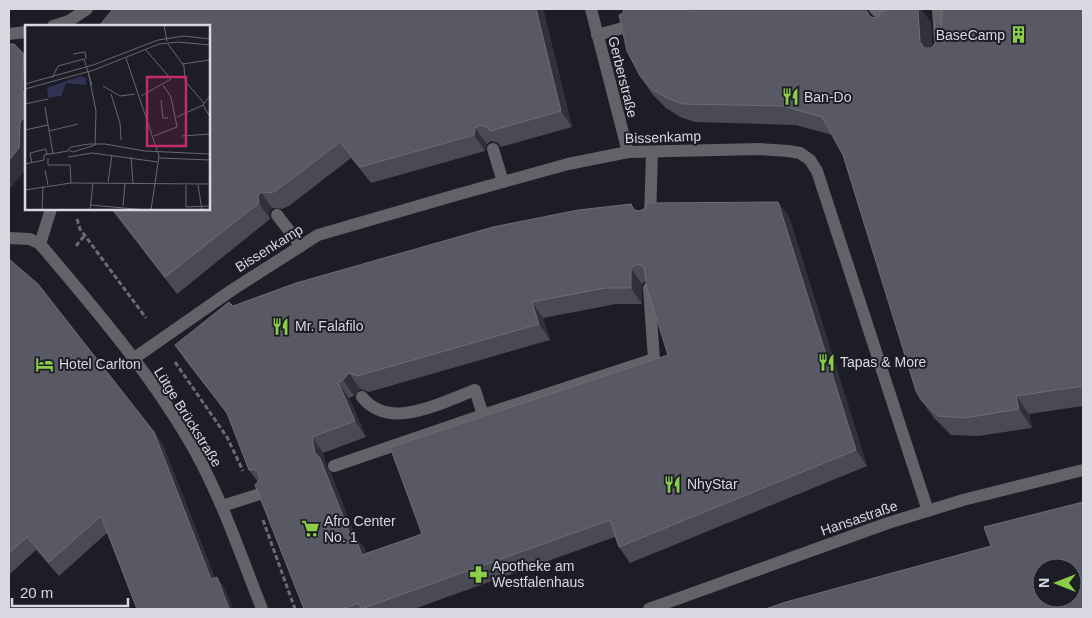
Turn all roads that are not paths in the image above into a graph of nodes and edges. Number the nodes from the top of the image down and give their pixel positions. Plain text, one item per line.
1 (87, 9) edge
2 (591, 9) edge
3 (875, 9) edge
4 (938, 9) edge
5 (69, 24) edge
6 (630, 26) edge
7 (888, 29) edge
8 (25, 32) edge
9 (9, 34) edge
10 (597, 35) junction
11 (940, 52) edge
12 (493, 149) edge
13 (628, 152) junction
14 (652, 152) junction
15 (502, 182) junction
16 (51, 210) edge
17 (277, 215) dead end
18 (650, 219) edge
19 (9, 238) edge
20 (40, 244) junction
21 (301, 246) junction
22 (649, 288) edge
23 (133, 359) junction
24 (362, 397) edge
25 (483, 415) junction
26 (334, 466) dead end
27 (1083, 470) edge
28 (263, 493) edge
29 (222, 506) junction
30 (928, 511) junction
31 (262, 609) edge
32 (649, 609) edge

1 - 5 street
2 - 10 street, Gerberstraße
3 - 7 street
4 - 11 street
6 - 10 street
8 - 9 street
10 - 13 street, Gerberstraße
12 - 15 street
13 - 14 street, Bissenkamp
13 - 15 street, Bissenkamp
14 - 18 street
14 - 30 street, Bissenkamp
15 - 21 street, Bissenkamp
16 - 20 street
17 - 21 street
19 - 20 street
20 - 23 street, Lütge Brückstraße
21 - 23 street, Bissenkamp
22 - 25 street
23 - 29 street, Lütge Brückstraße
24 - 25 street
25 - 26 street
27 - 30 street, Hansastraße
28 - 29 street
29 - 31 street, Lütge Brückstraße
30 - 32 street, Hansastraße

